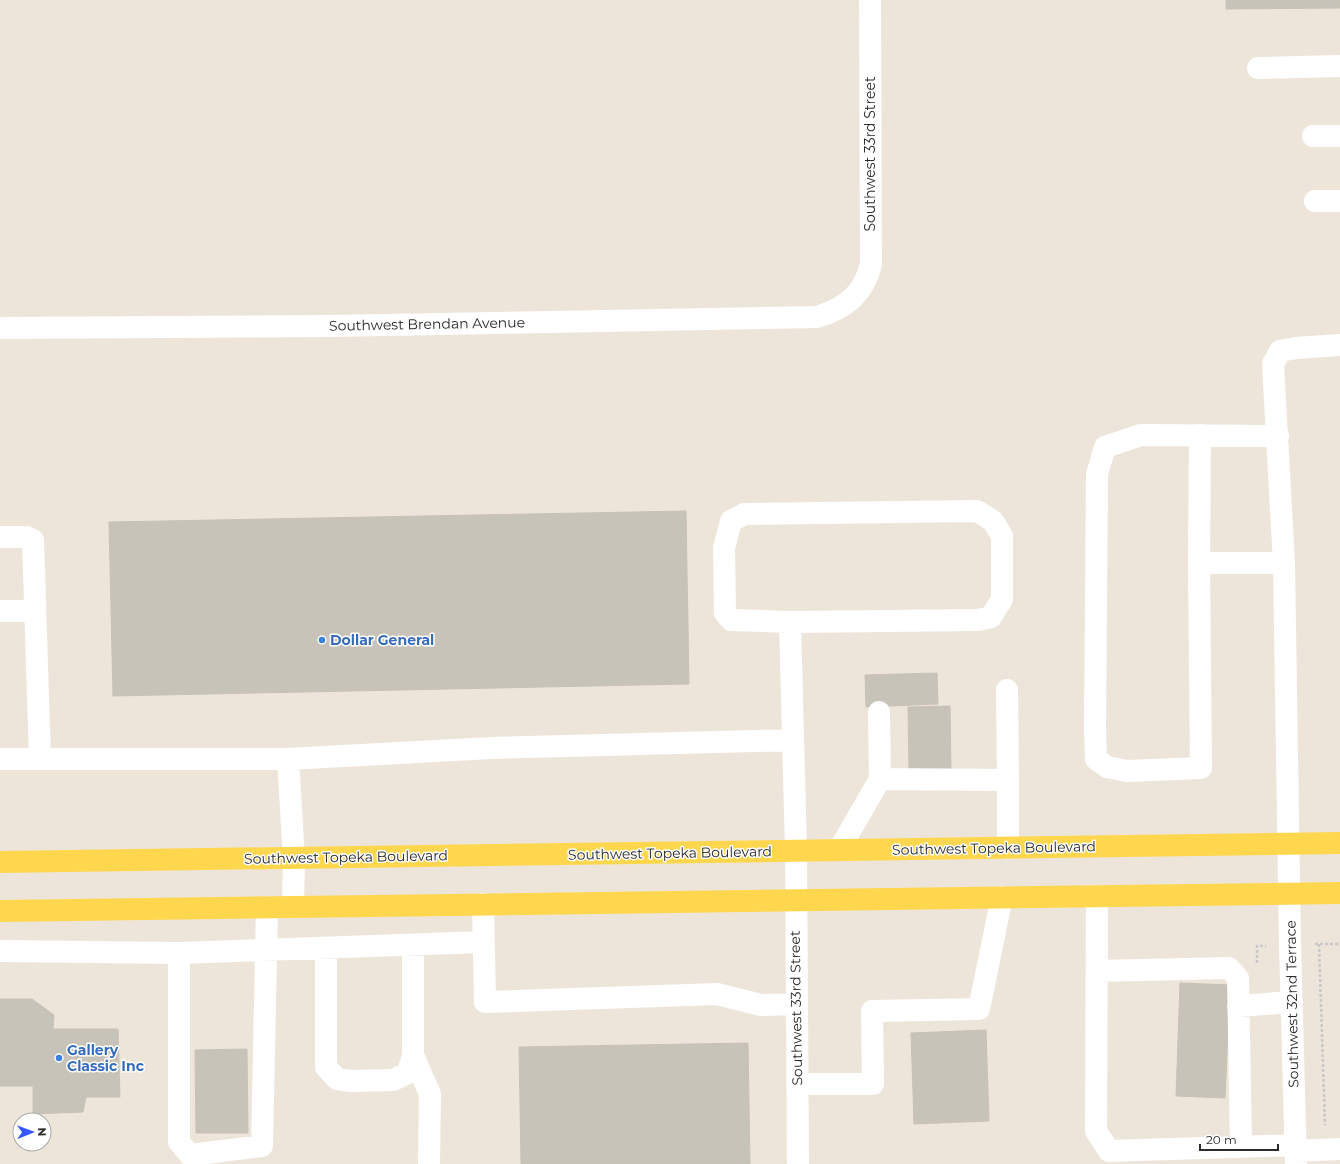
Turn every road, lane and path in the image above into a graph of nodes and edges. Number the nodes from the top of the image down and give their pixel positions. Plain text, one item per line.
1 (870, 0) edge
2 (1340, 66) edge
3 (1258, 68) dead end
4 (1313, 136) dead end
5 (1340, 136) edge
6 (1340, 200) edge
7 (1316, 201) dead end
8 (850, 301) joint
9 (0, 328) edge
10 (1340, 345) edge
11 (1200, 435) junction
12 (1278, 436) junction
13 (0, 537) edge
14 (1199, 563) junction
15 (1284, 563) junction
16 (0, 611) edge
17 (35, 611) junction
18 (790, 622) junction
19 (1007, 690) dead end
20 (879, 712) dead end
21 (794, 740) junction
22 (0, 759) edge
23 (40, 759) junction
24 (288, 759) junction
25 (880, 779) junction
26 (1008, 780) junction
27 (1340, 843) edge
28 (1289, 844) junction
29 (1008, 848) junction
30 (839, 850) junction
31 (796, 851) junction
32 (294, 858) junction
33 (0, 862) edge
34 (1340, 893) edge
35 (1290, 894) junction
36 (1097, 896) junction
37 (1002, 897) junction
38 (795, 899) junction
39 (483, 904) junction
40 (293, 906) junction
41 (267, 907) junction
42 (0, 911) edge
43 (483, 942) junction
44 (1319, 944) dead end
45 (413, 945) junction
46 (326, 948) junction
47 (266, 949) junction
48 (0, 951) edge
49 (179, 953) junction
50 (1097, 971) junction
51 (1292, 1002) junction
52 (796, 1004) junction
53 (1238, 1006) junction
54 (413, 1056) junction
55 (797, 1084) junction
56 (1241, 1146) junction
57 (1333, 1150) edge
58 (1295, 1153) edge
59 (429, 1164) edge
60 (798, 1164) edge

1 - 8 street, Southwest 33rd Street
2 - 3 street
4 - 5 street
6 - 7 street
8 - 9 street, Southwest Brendan Avenue
10 - 12 street, Southwest 32nd Terrace
11 - 12 street
11 - 14 street
11 - 14 street
12 - 15 street, Southwest 32nd Terrace
13 - 17 street
14 - 15 street
15 - 28 street, Southwest 32nd Terrace
16 - 17 street
17 - 23 street
18 - 18 street
18 - 21 street, Southwest 33rd Street
19 - 26 street
20 - 25 street
21 - 24 street
21 - 31 street, Southwest 33rd Street
22 - 23 street
23 - 24 street
24 - 32 street
25 - 26 street
25 - 30 street
26 - 29 street
27 - 28 main road, Southwest Topeka Boulevard
28 - 29 main road, Southwest Topeka Boulevard
28 - 35 street, Southwest 32nd Terrace
29 - 30 main road, Southwest Topeka Boulevard
30 - 31 main road, Southwest Topeka Boulevard
31 - 32 main road, Southwest Topeka Boulevard
31 - 38 street, Southwest 33rd Street
32 - 33 main road, Southwest Topeka Boulevard
32 - 40 street
34 - 35 main road
35 - 36 main road
35 - 51 street, Southwest 32nd Terrace
36 - 37 main road
36 - 50 street
37 - 38 main road
37 - 55 street
38 - 39 main road
38 - 52 street, Southwest 33rd Street
39 - 40 main road
39 - 43 street
40 - 41 main road
41 - 42 main road
41 - 47 street
43 - 45 street
43 - 52 street
44 - 57 path
45 - 46 street
45 - 54 street
46 - 47 street
46 - 54 street
47 - 49 street
47 - 49 street
48 - 49 street
50 - 53 street
50 - 56 street
51 - 53 street
51 - 58 street, Southwest 32nd Terrace
52 - 55 street, Southwest 33rd Street
53 - 56 street
54 - 59 street
55 - 60 street, Southwest 33rd Street
56 - 58 street
57 - 58 street

